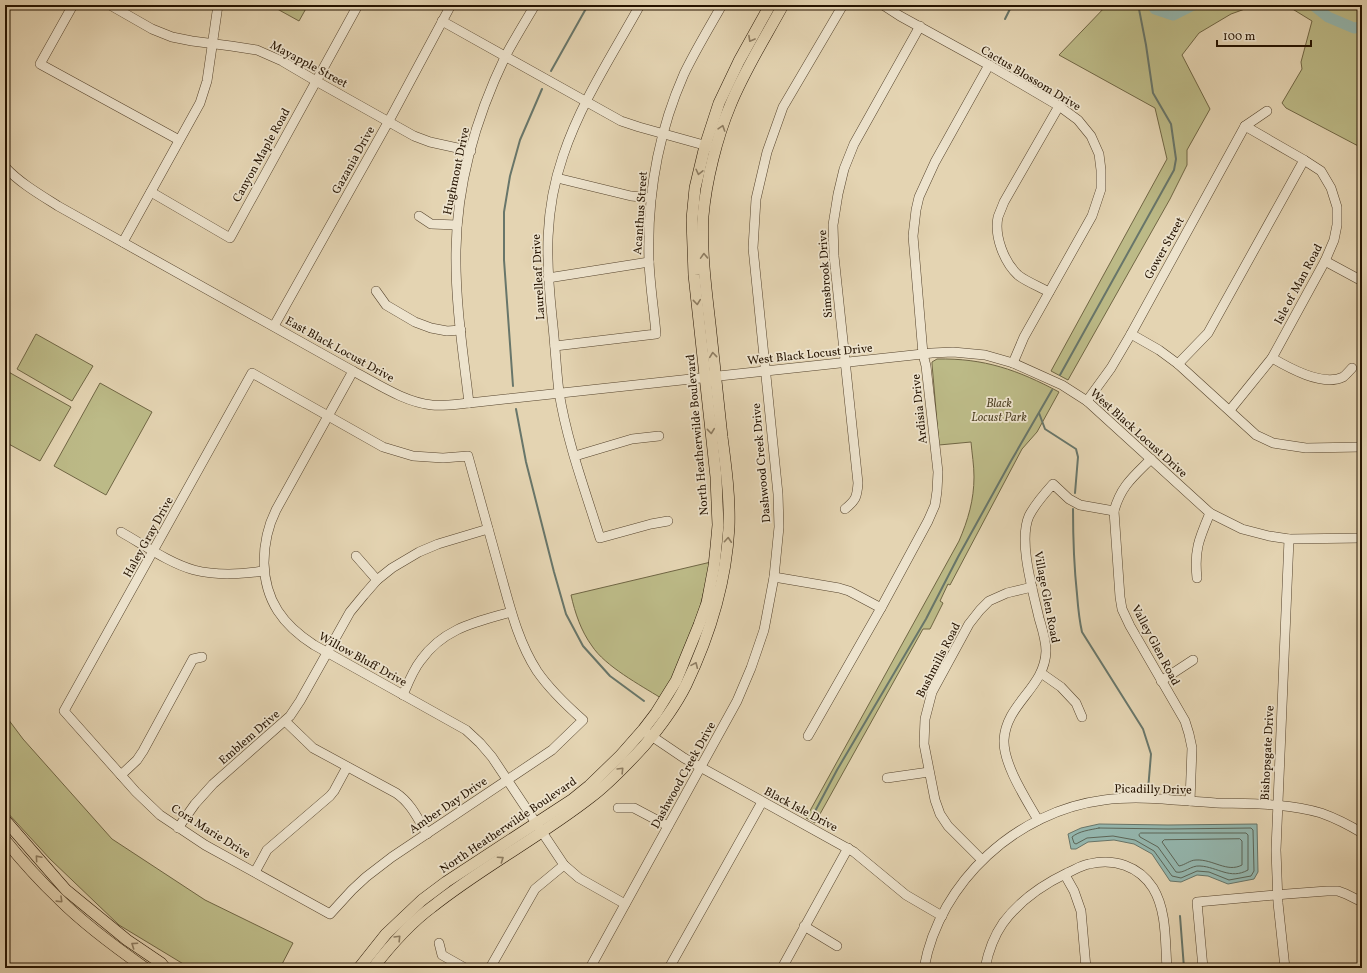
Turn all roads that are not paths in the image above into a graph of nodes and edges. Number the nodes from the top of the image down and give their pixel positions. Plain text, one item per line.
1 (73, 5) edge
2 (110, 5) edge
3 (218, 5) edge
4 (358, 5) edge
5 (451, 5) edge
6 (535, 5) edge
7 (640, 5) edge
8 (722, 5) edge
9 (770, 5) edge
10 (783, 5) edge
11 (842, 5) edge
12 (883, 5) edge
13 (442, 21) junction
14 (920, 26) junction
15 (212, 44) junction
16 (506, 56) junction
17 (989, 65) junction
18 (316, 81) junction
19 (586, 101) junction
20 (1059, 106) junction
21 (1267, 111) dead end
22 (388, 122) junction
23 (1245, 126) junction
24 (663, 134) junction
25 (179, 140) junction
26 (711, 147) junction
27 (471, 151) junction
28 (1304, 160) junction
29 (5, 167) edge
30 (557, 178) junction
31 (151, 192) junction
32 (651, 198) junction
33 (419, 216) dead end
34 (457, 225) junction
35 (123, 242) junction
36 (1325, 261) junction
37 (649, 262) junction
38 (548, 278) junction
39 (1362, 281) edge
40 (376, 291) dead end
41 (1049, 292) junction
42 (274, 326) junction
43 (461, 330) junction
44 (1131, 334) junction
45 (555, 346) junction
46 (924, 354) junction
47 (1272, 358) junction
48 (844, 362) junction
49 (1013, 363) junction
50 (1178, 364) junction
51 (1352, 368) dead end
52 (353, 371) junction
53 (765, 371) junction
54 (710, 377) junction
55 (560, 394) junction
56 (1087, 402) junction
57 (469, 403) junction
58 (1230, 410) junction
59 (328, 417) junction
60 (659, 436) dead end
61 (1362, 447) edge
62 (575, 456) junction
63 (1151, 459) junction
64 (845, 509) dead end
65 (1114, 511) junction
66 (1210, 513) junction
67 (668, 521) dead end
68 (488, 529) junction
69 (121, 532) dead end
70 (1362, 538) edge
71 (1289, 540) junction
72 (154, 551) junction
73 (356, 556) dead end
74 (264, 571) junction
75 (774, 577) junction
76 (1197, 578) dead end
77 (377, 580) junction
78 (1032, 587) junction
79 (881, 608) junction
80 (511, 612) junction
81 (327, 653) junction
82 (202, 657) dead end
83 (1193, 660) dead end
84 (1041, 673) junction
85 (1161, 681) junction
86 (403, 695) junction
87 (64, 711) joint
88 (1082, 717) dead end
89 (285, 721) junction
90 (647, 733) junction
91 (808, 736) dead end
92 (347, 767) junction
93 (701, 767) junction
94 (929, 772) junction
95 (121, 775) junction
96 (887, 778) dead end
97 (507, 780) junction
98 (1190, 801) junction
99 (762, 802) junction
100 (1276, 806) junction
101 (618, 808) dead end
102 (5, 820) edge
103 (1038, 820) junction
104 (668, 826) junction
105 (539, 827) junction
106 (178, 828) junction
107 (1362, 833) edge
108 (427, 834) junction
109 (5, 840) edge
110 (848, 848) junction
111 (982, 860) junction
112 (564, 865) junction
113 (255, 872) junction
114 (1064, 875) junction
115 (1277, 895) junction
116 (1362, 902) edge
117 (625, 904) junction
118 (330, 914) joint
119 (942, 916) junction
120 (804, 926) junction
121 (439, 944) dead end
122 (837, 946) dead end
123 (145, 968) edge
124 (166, 968) edge
125 (359, 968) edge
126 (373, 968) edge
127 (465, 968) edge
128 (490, 968) edge
129 (590, 968) edge
130 (669, 968) edge
131 (782, 968) edge
132 (924, 968) edge
133 (985, 968) edge
134 (1086, 968) edge
135 (1167, 968) edge
136 (1203, 968) edge
137 (1285, 968) edge

1 - 25 street
2 - 15 street, Mayapple Street
3 - 15 street
4 - 18 street, Canyon Maple Road
5 - 13 street, Gazania Drive
6 - 16 street, Hughmont Drive
7 - 19 street, Laurelleaf Drive
8 - 24 street, Acanthus Street
9 -> 26 main road, North Heatherwilde Boulevard
26 -> 10 main road, North Heatherwilde Boulevard
11 - 53 street, Dashwood Creek Drive
12 - 14 street, Cactus Blossom Drive
13 - 16 street
13 - 22 street, Gazania Drive
14 - 17 street, Cactus Blossom Drive
14 - 48 street, Simsbrook Drive
15 - 18 street, Mayapple Street
15 - 25 street
16 - 19 street
16 - 27 street, Hughmont Drive
17 - 20 street, Cactus Blossom Drive
17 - 46 street, Ardisia Drive
18 - 22 street, Mayapple Street
18 - 31 street, Canyon Maple Road
19 - 24 street
19 - 30 street, Laurelleaf Drive
20 - 41 street, Cactus Blossom Drive
20 - 41 street
21 - 23 street, Gower Street
22 - 27 street, Mayapple Street
22 - 42 street, Gazania Drive
23 - 28 street, Isle of Man Road
23 - 44 street, Gower Street
24 - 26 street
24 - 32 street, Acanthus Street
25 - 31 street
26 - 54 main road, North Heatherwilde Boulevard
27 - 34 street, Hughmont Drive
28 - 36 street, Isle of Man Road
28 - 50 street
29 - 35 street, East Black Locust Drive
30 - 32 street
30 - 38 street, Laurelleaf Drive
31 - 35 street
32 - 37 street, Acanthus Street
33 - 34 street
34 - 43 street, Hughmont Drive
35 - 42 street, East Black Locust Drive
36 - 39 street
36 - 47 street, Isle of Man Road
37 - 38 street
37 - 45 street, Acanthus Street
38 - 45 street, Laurelleaf Drive
40 - 43 street
41 - 49 street, Cactus Blossom Drive
42 - 52 street, East Black Locust Drive
43 - 57 street, Hughmont Drive
44 - 50 street
44 - 56 street, Gower Street
45 - 55 street, Laurelleaf Drive
46 - 48 street, West Black Locust Drive
46 - 49 street, West Black Locust Drive
46 - 79 street, Ardisia Drive
47 - 51 street
47 - 58 street, Isle of Man Road
48 - 53 street, West Black Locust Drive
48 - 64 street, Simsbrook Drive
49 - 56 street, West Black Locust Drive
50 - 58 street
52 - 57 street, East Black Locust Drive
52 - 59 street, Willow Bluff Drive
53 - 54 street, West Black Locust Drive
53 - 75 street, Dashwood Creek Drive
54 - 55 street, East Black Locust Drive
54 - 90 main road, North Heatherwilde Boulevard
55 - 57 street, East Black Locust Drive
55 - 62 street, Laurelleaf Drive
56 - 63 street, West Black Locust Drive
58 - 61 street
59 - 68 street
59 - 72 street, Haley Gray Drive
59 - 74 street, Willow Bluff Drive
60 - 62 street
62 - 67 street, Laurelleaf Drive
63 - 65 street, Valley Glen Road
63 - 66 street, West Black Locust Drive
65 - 78 street, Village Glen Road
65 - 85 street, Valley Glen Road
66 - 71 street, West Black Locust Drive
66 - 76 street
68 - 77 street, Emblem Drive
68 - 80 street
69 - 72 street
70 - 71 street, West Black Locust Drive
71 - 100 street, Bishopsgate Drive
72 - 74 street
72 - 87 street, Haley Gray Drive
73 - 77 street
74 - 81 street, Willow Bluff Drive
75 - 79 street
75 - 93 street, Dashwood Creek Drive
77 - 81 street, Emblem Drive
78 - 84 street, Village Glen Road
78 - 94 street, Bushmills Road
79 - 91 street, Ardisia Drive
80 - 86 street
80 - 97 street, Amber Day Drive
81 - 86 street, Willow Bluff Drive
81 - 89 street, Emblem Drive
82 - 95 street
83 - 85 street
84 - 88 street
84 - 103 street, Village Glen Road
85 - 98 street, Valley Glen Road
86 - 97 street, Willow Bluff Drive
87 - 95 street, Cora Marie Drive
89 - 92 street
89 - 106 street, Emblem Drive
90 - 93 street, Black Isle Drive
90 - 105 main road, North Heatherwilde Boulevard
92 - 108 street
92 - 113 street
93 - 99 street, Black Isle Drive
93 - 104 street, Dashwood Creek Drive
94 - 96 street
94 - 111 street, Bushmills Road
95 - 106 street, Cora Marie Drive
97 - 105 street, Willow Bluff Drive
97 - 108 street, Amber Day Drive
98 - 100 street, Picadilly Drive
98 - 103 street, Picadilly Drive
99 - 110 street, Black Isle Drive
99 - 130 street
100 - 107 street, Picadilly Drive
100 - 115 street, Bishopsgate Drive
101 - 104 street
124 -> 102 main road
103 - 111 street, Picadilly Drive
104 - 117 street, Dashwood Creek Drive
105 - 112 street, Willow Bluff Drive
105 - 125 main road, North Heatherwilde Boulevard
126 -> 105 main road, North Heatherwilde Boulevard
106 - 113 street, Cora Marie Drive
108 - 118 street, Amber Day Drive
109 -> 123 main road
110 - 119 street, Black Isle Drive
110 - 120 street
111 - 119 street, Picadilly Drive
112 - 117 street, Willow Bluff Drive
112 - 128 street
113 - 118 street, Cora Marie Drive
114 - 133 street
114 - 134 street
114 - 135 street
115 - 116 street
115 - 136 street
115 - 137 street, Bishopsgate Drive
117 - 129 street, Dashwood Creek Drive
119 - 132 street, Picadilly Drive
120 - 122 street
120 - 131 street
121 - 127 street

